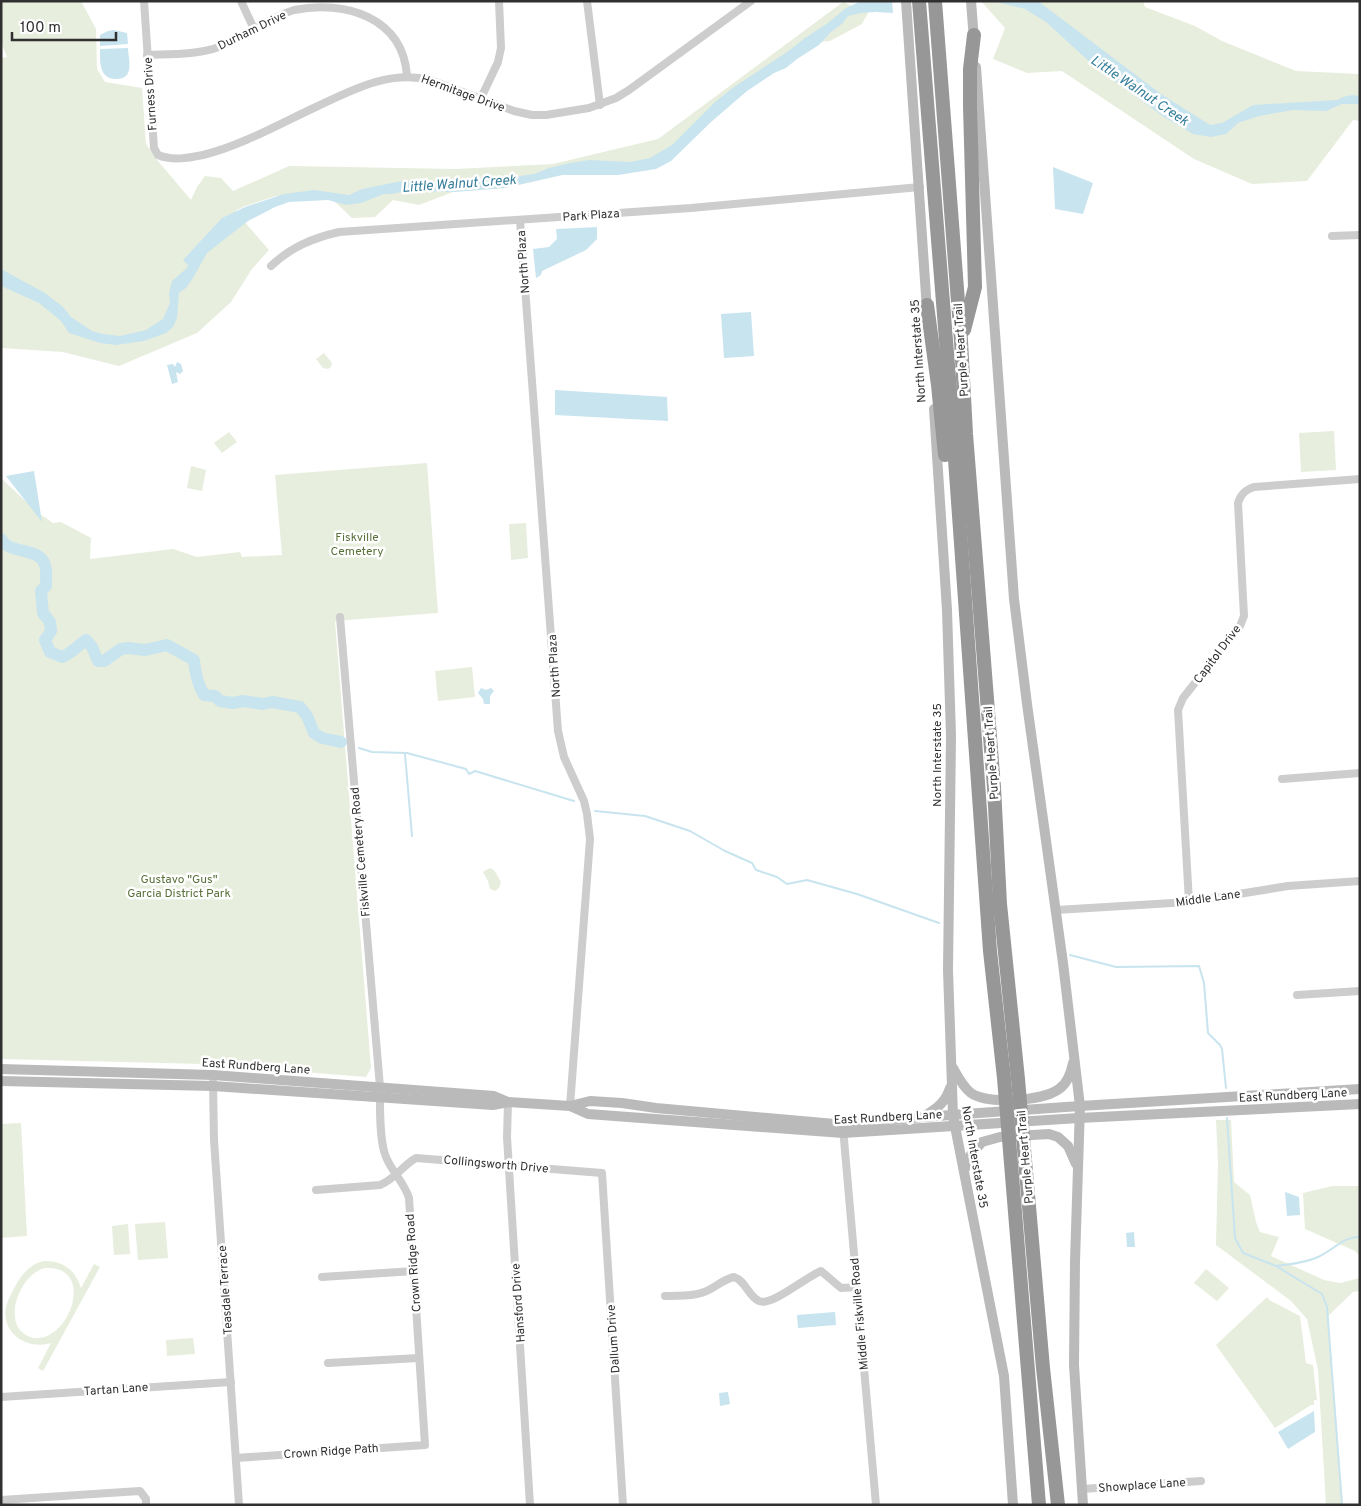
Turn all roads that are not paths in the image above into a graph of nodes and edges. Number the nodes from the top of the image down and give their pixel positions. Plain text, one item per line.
1 (144, 1) edge
2 (241, 1) edge
3 (498, 1) edge
4 (587, 1) edge
5 (751, 1) edge
6 (906, 1) edge
7 (919, 1) edge
8 (935, 1) edge
9 (971, 1) edge
10 (254, 29) junction
11 (974, 34) junction
12 (147, 55) junction
13 (407, 76) junction
14 (481, 98) junction
15 (600, 105) junction
16 (158, 155) joint
17 (920, 187) junction
18 (520, 220) junction
19 (1360, 235) edge
20 (1332, 236) dead end
21 (271, 266) dead end
22 (927, 306) junction
23 (961, 341) junction
24 (1360, 479) edge
25 (964, 606) junction
26 (340, 617) dead end
27 (1360, 773) edge
28 (1282, 779) dead end
29 (1360, 882) edge
30 (1189, 902) junction
31 (1056, 910) junction
32 (1360, 991) edge
33 (1297, 995) dead end
34 (1074, 1056) junction
35 (952, 1065) junction
36 (1, 1069) edge
37 (68, 1071) junction
38 (146, 1073) junction
39 (213, 1075) junction
40 (1011, 1078) junction
41 (1077, 1079) junction
42 (1, 1080) edge
43 (67, 1082) junction
44 (952, 1084) junction
45 (155, 1085) junction
46 (213, 1086) junction
47 (1355, 1090) edge
48 (380, 1092) junction
49 (1194, 1100) junction
50 (508, 1102) junction
51 (1355, 1104) edge
52 (1104, 1105) junction
53 (570, 1106) junction
54 (1080, 1106) junction
55 (1196, 1112) junction
56 (923, 1117) junction
57 (1079, 1118) junction
58 (954, 1121) junction
59 (843, 1128) junction
60 (509, 1164) junction
61 (1078, 1167) junction
62 (964, 1170) junction
63 (602, 1173) joint
64 (397, 1175) junction
65 (316, 1190) dead end
66 (414, 1271) junction
67 (322, 1277) dead end
68 (858, 1288) junction
69 (665, 1296) dead end
70 (419, 1358) junction
71 (328, 1363) dead end
72 (231, 1382) junction
73 (1, 1397) edge
74 (425, 1445) joint
75 (236, 1458) junction
76 (1201, 1480) dead end
77 (1082, 1489) junction
78 (1, 1500) edge
79 (146, 1505) edge
80 (239, 1505) edge
81 (530, 1505) edge
82 (623, 1505) edge
83 (876, 1505) edge
84 (1014, 1505) edge
85 (1039, 1505) edge
86 (1058, 1505) edge
87 (1083, 1505) edge

1 - 12 street, Furness Drive
2 - 10 street
3 - 14 street
4 - 15 street
5 - 15 street, Hermitage Drive
6 - 17 main road, North Interstate 35
7 - 25 highway, Purple Heart Trail
8 - 23 highway, Purple Heart Trail
9 - 11 main road
10 - 12 street, Durham Drive
10 - 13 street, Durham Drive
11 - 23 highway
11 - 31 main road
12 - 16 street, Furness Drive
13 - 14 street, Hermitage Drive
13 - 16 street, Hermitage Drive
14 - 15 street, Hermitage Drive
17 - 18 street, Park Plaza
17 - 22 main road, North Interstate 35
18 - 21 street, Park Plaza
18 - 53 street, North Plaza
19 - 20 street
22 - 25 highway
22 - 35 main road, North Interstate 35
23 - 40 highway, Purple Heart Trail
24 - 30 street, Capitol Drive
25 - 40 highway, Purple Heart Trail
26 - 48 street, Fiskville Cemetery Road
27 - 28 street
29 - 30 street, Middle Lane
30 - 31 street, Middle Lane
31 - 34 main road
32 - 33 street
34 - 35 main road
34 - 41 main road
35 - 44 main road, North Interstate 35
36 - 37 main road, East Rundberg Lane
37 - 38 main road, East Rundberg Lane
37 - 43 main road
38 - 39 main road, East Rundberg Lane
38 - 45 main road
39 - 46 street, Teasdale Terrace
39 - 48 main road, East Rundberg Lane
40 - 85 highway, Purple Heart Trail
40 - 86 highway, Purple Heart Trail
41 - 52 main road
41 - 54 main road
42 - 43 main road, East Rundberg Lane
43 - 45 main road, East Rundberg Lane
44 - 56 main road
44 - 58 main road, North Interstate 35
45 - 46 main road, East Rundberg Lane
46 - 48 main road, East Rundberg Lane
46 - 72 street, Teasdale Terrace
47 - 49 main road, East Rundberg Lane
47 - 51 main road
48 - 50 main road, East Rundberg Lane
48 - 64 street, Crown Ridge Road
49 - 52 main road, East Rundberg Lane
49 - 55 main road
50 - 53 main road, East Rundberg Lane
50 - 60 street, Hansford Drive
51 - 55 main road, East Rundberg Lane
52 - 54 main road, East Rundberg Lane
53 - 59 main road, East Rundberg Lane
54 - 57 main road
54 - 58 main road, East Rundberg Lane
55 - 57 main road, East Rundberg Lane
56 - 58 main road, East Rundberg Lane
56 - 59 main road, East Rundberg Lane
57 - 58 main road, East Rundberg Lane
57 - 61 main road
58 - 59 main road, East Rundberg Lane
58 - 62 main road, North Interstate 35
59 - 68 street, Middle Fiskville Road
60 - 63 street, Collingsworth Drive
60 - 64 street, Collingsworth Drive
60 - 81 street, Hansford Drive
61 - 62 main road
61 - 77 main road
62 - 84 main road, North Interstate 35
63 - 82 street, Dallum Drive
64 - 65 street, Collingsworth Drive
64 - 66 street, Crown Ridge Road
66 - 67 street
66 - 70 street, Crown Ridge Road
68 - 69 street
68 - 83 street, Middle Fiskville Road
70 - 71 street
70 - 74 street, Crown Ridge Road
72 - 73 street, Tartan Lane
72 - 75 street, Teasdale Terrace
74 - 75 street, Crown Ridge Path
75 - 80 street, Teasdale Terrace
76 - 77 street, Showplace Lane
77 - 87 main road
78 - 79 street

